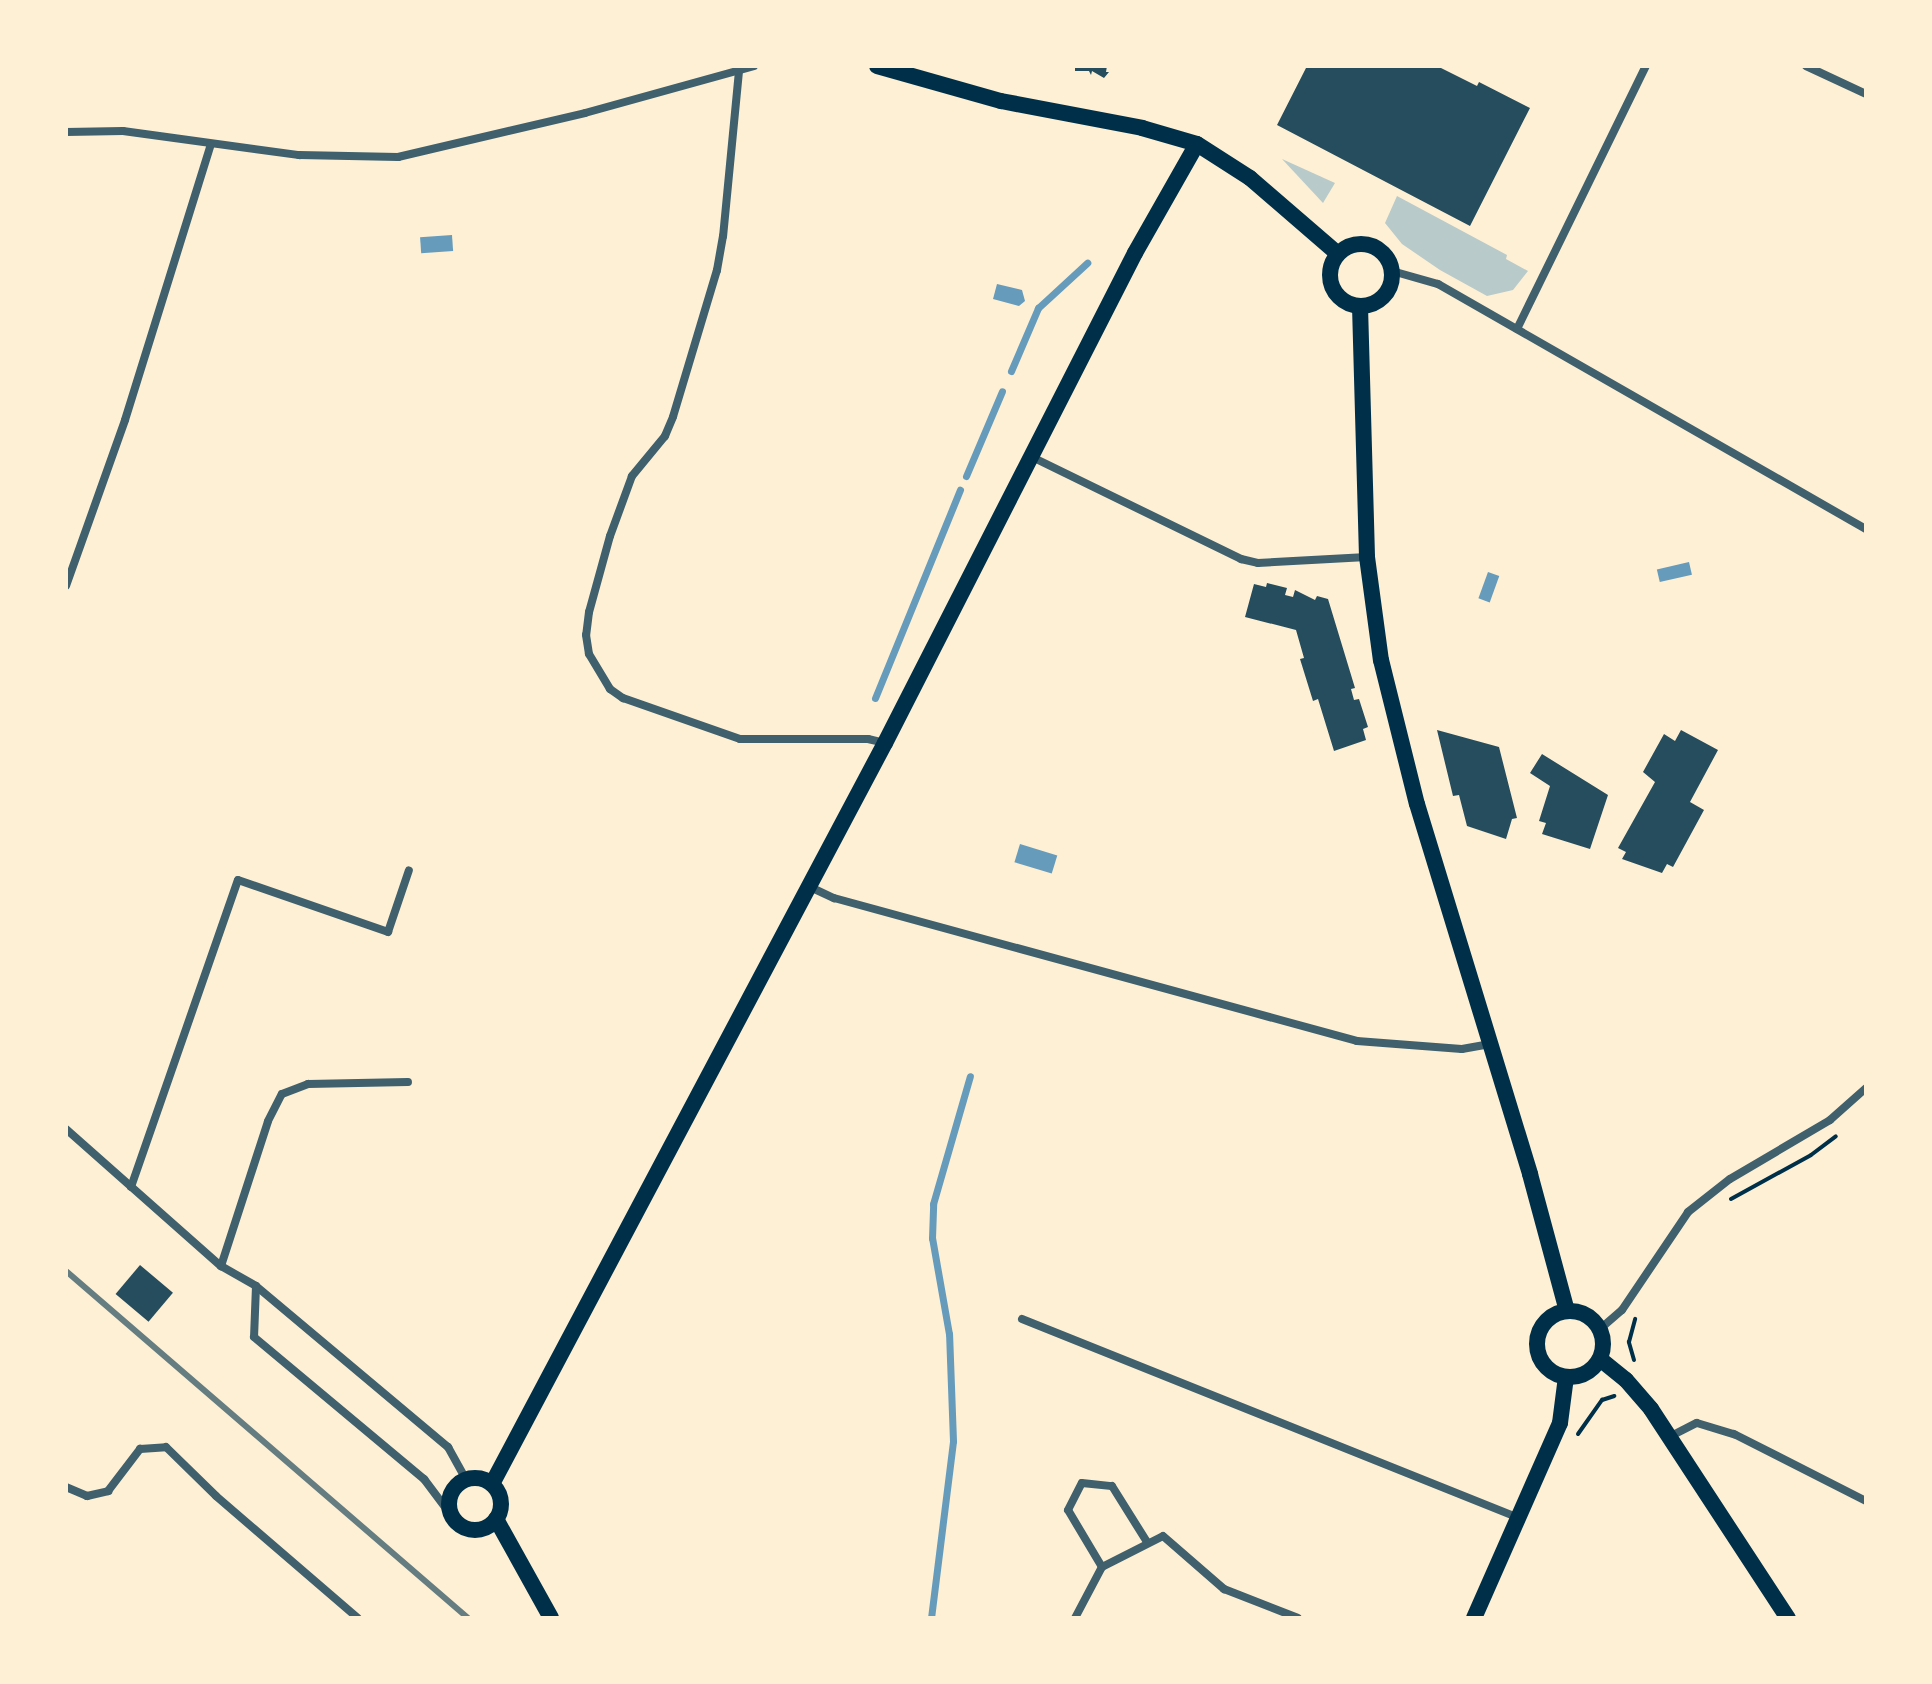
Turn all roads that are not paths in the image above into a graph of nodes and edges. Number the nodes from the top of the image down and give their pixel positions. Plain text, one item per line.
1 (754, 66) edge
2 (877, 66) edge
3 (1646, 66) edge
4 (1806, 66) edge
5 (739, 71) junction
6 (1866, 94) edge
7 (66, 132) edge
8 (211, 144) junction
9 (1197, 144) junction
10 (1338, 254) junction
11 (1392, 271) junction
12 (1360, 306) junction
13 (1517, 329) junction
14 (1032, 457) junction
15 (1866, 529) edge
16 (1367, 557) junction
17 (66, 586) edge
18 (885, 743) junction
19 (409, 870) dead end
20 (808, 886) junction
21 (1489, 1044) junction
22 (408, 1082) dead end
23 (1866, 1088) edge
24 (66, 1129) edge
25 (131, 1187) junction
26 (221, 1266) junction
27 (256, 1286) junction
28 (1567, 1311) junction
29 (1022, 1319) dead end
30 (1600, 1329) junction
31 (1600, 1359) junction
32 (1566, 1377) junction
33 (1669, 1437) junction
34 (466, 1480) junction
35 (492, 1484) junction
36 (66, 1487) edge
37 (1866, 1501) edge
38 (451, 1515) junction
39 (1519, 1518) junction
40 (496, 1519) junction
41 (1147, 1542) junction
42 (1102, 1567) junction
43 (358, 1618) edge
44 (551, 1618) edge
45 (1075, 1618) edge
46 (1298, 1618) edge
47 (1474, 1618) edge
48 (1788, 1618) edge

1 - 5 street
2 - 9 main road
3 - 13 street
4 - 6 street
5 - 8 street
5 - 18 street
7 - 8 street
8 - 17 street
9 - 10 main road
9 - 14 main road
10 - 11 main road
10 - 12 main road
11 - 12 main road
11 - 13 street
12 - 16 main road
13 - 15 street
14 - 16 street
14 - 18 main road
16 - 21 main road
18 - 20 main road
19 - 25 street
20 - 21 street
20 - 35 main road
21 - 28 main road
22 - 26 street
23 - 30 street
24 - 25 street
25 - 26 street
26 - 27 street
27 - 34 street
27 - 38 street
28 - 30 main road
28 - 32 main road
29 - 39 street
30 - 31 main road
31 - 32 main road
31 - 33 main road
32 - 39 main road
33 - 37 street
33 - 48 main road
34 - 35 main road
34 - 38 main road
35 - 40 main road
36 - 43 street
38 - 40 main road
39 - 47 main road
40 - 44 main road
41 - 42 street
41 - 42 street
41 - 46 street
42 - 45 street

